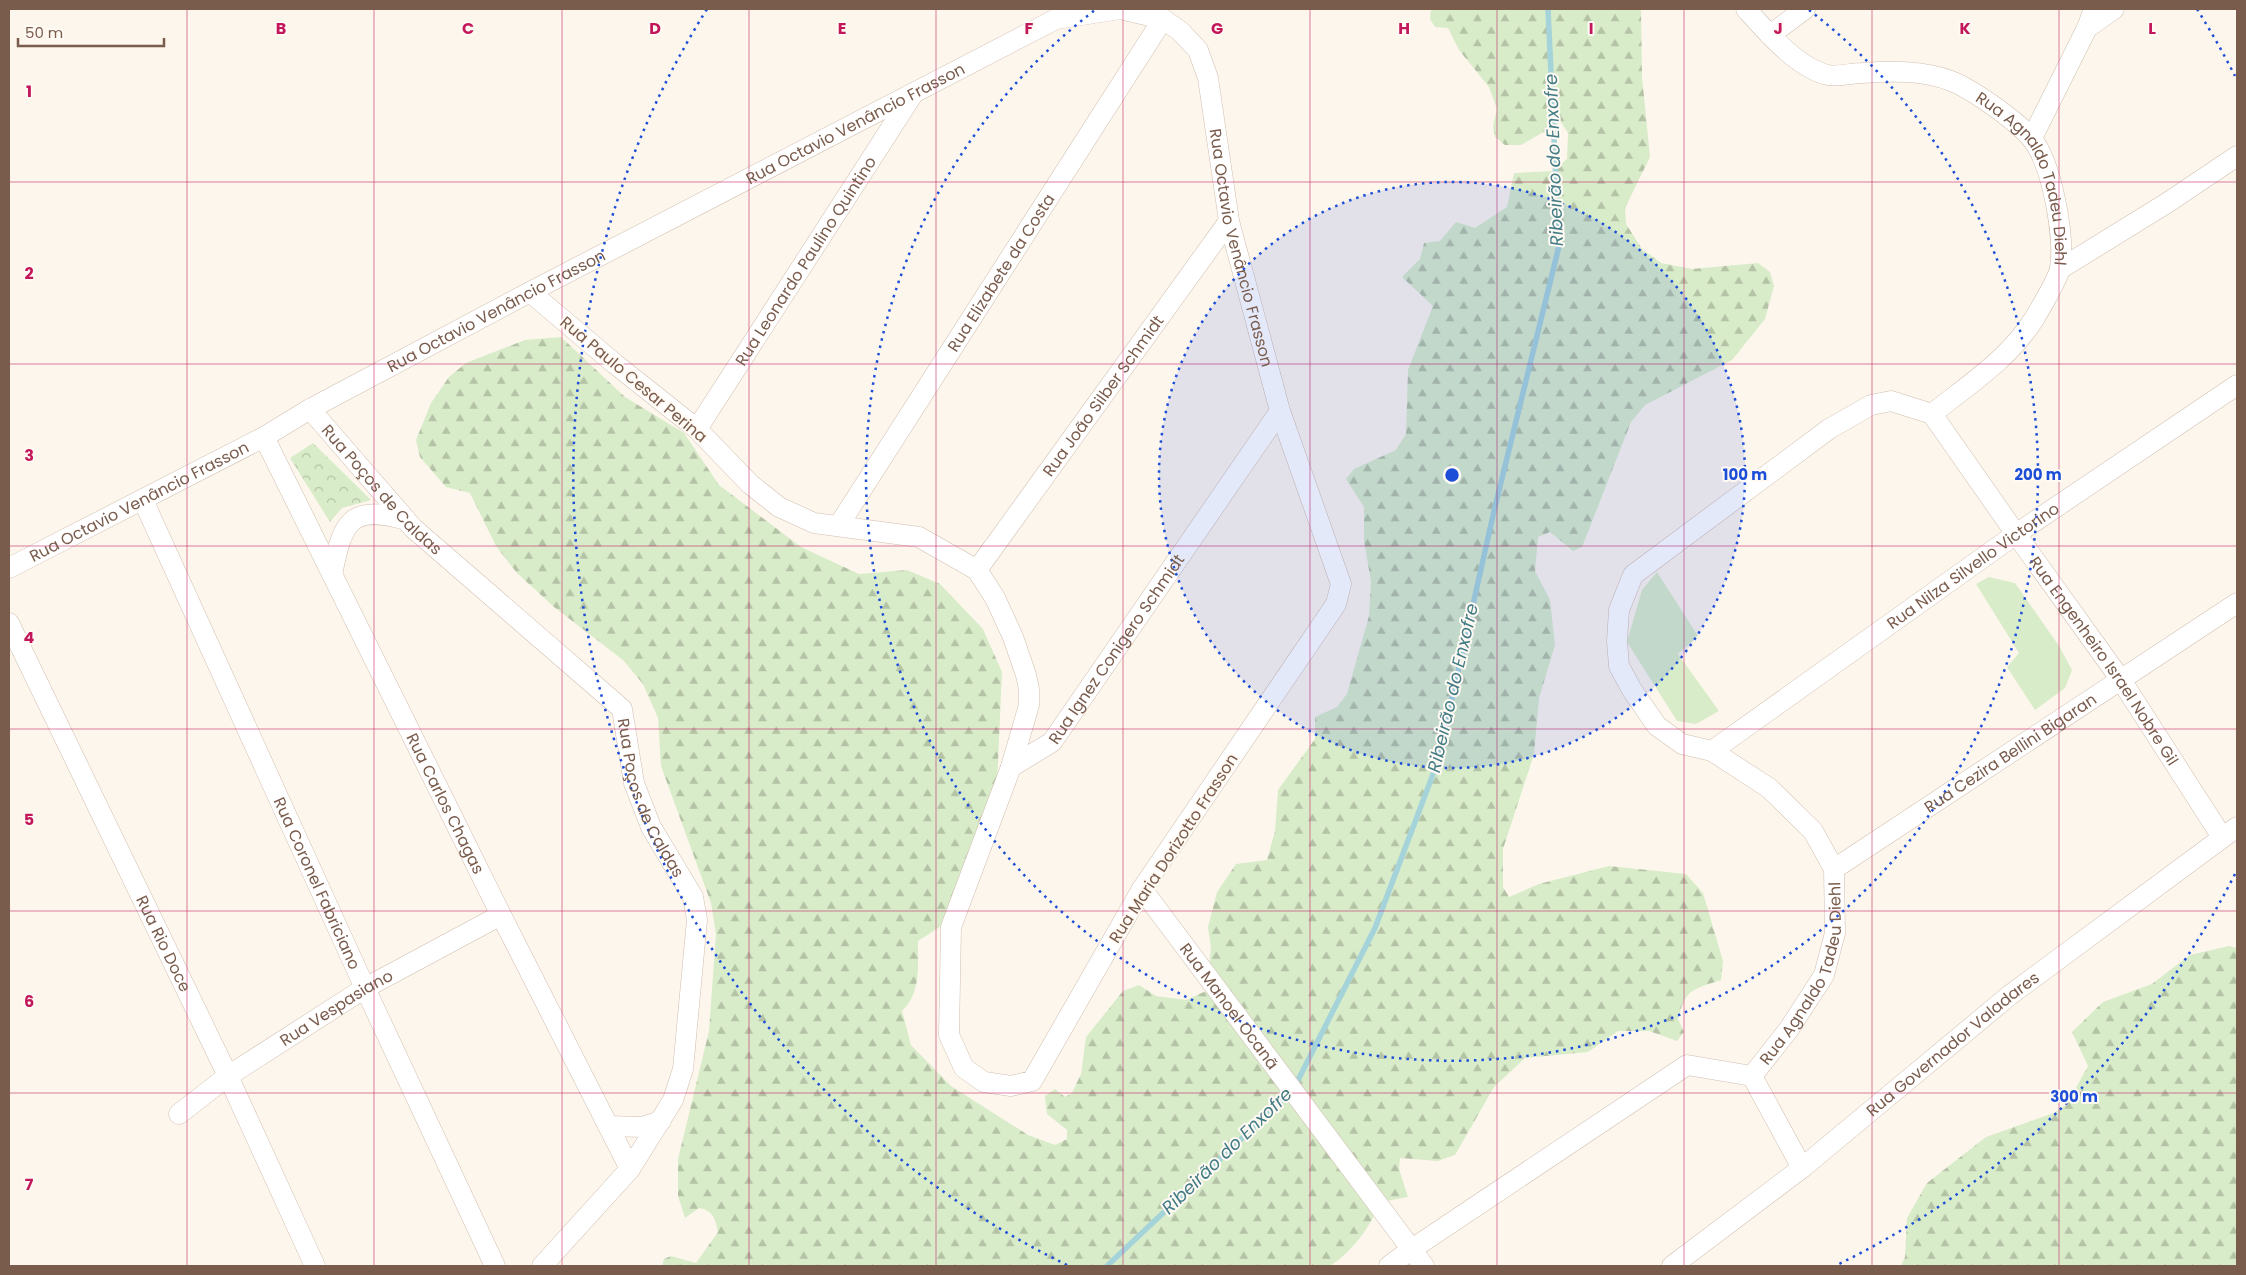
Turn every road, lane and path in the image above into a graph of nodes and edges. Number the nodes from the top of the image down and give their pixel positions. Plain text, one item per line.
1 (1746, 9) edge
2 (1805, 9) edge
3 (2094, 9) edge
4 (2114, 9) edge
5 (1053, 14) edge
6 (1163, 19) junction
7 (2087, 28) junction
8 (1770, 35) junction
9 (914, 92) junction
10 (2032, 138) junction
11 (2237, 156) edge
12 (1228, 221) junction
13 (2060, 269) junction
14 (530, 292) junction
15 (2237, 385) edge
16 (310, 409) junction
17 (1280, 411) junction
18 (1932, 414) junction
19 (697, 429) junction
20 (264, 437) junction
21 (143, 500) junction
22 (406, 520) junction
23 (839, 525) junction
24 (2016, 534) junction
25 (9, 568) edge
26 (977, 570) junction
27 (332, 574) junction
28 (2237, 603) edge
29 (1336, 604) joint
30 (9, 623) edge
31 (2121, 680) junction
32 (1712, 751) junction
33 (1011, 767) junction
34 (2230, 832) edge
35 (1834, 869) junction
36 (1142, 890) junction
37 (500, 915) junction
38 (365, 988) junction
39 (228, 1076) junction
40 (1752, 1076) junction
41 (179, 1114) dead end
42 (660, 1122) junction
43 (608, 1126) junction
44 (1802, 1168) junction
45 (630, 1169) junction
46 (1412, 1249) junction
47 (314, 1266) edge
48 (495, 1266) edge
49 (542, 1266) edge
50 (1389, 1266) edge
51 (1424, 1266) edge
52 (1672, 1266) edge

1 - 8 street, Rua Agnaldo Tadeu Diehl
2 - 8 street
3 - 7 street
4 - 7 street
5 - 6 street, Rua Octavio Venâncio Frasson
5 - 9 street, Rua Octavio Venâncio Frasson
6 - 12 street, Rua Octavio Venâncio Frasson
6 - 23 street, Rua Elizabete da Costa
7 - 10 street
8 - 10 street, Rua Agnaldo Tadeu Diehl
9 - 14 street, Rua Octavio Venâncio Frasson
9 - 19 street, Rua Leonardo Paulino Quintino
10 - 13 street, Rua Agnaldo Tadeu Diehl
11 - 13 street
12 - 17 street, Rua Octavio Venâncio Frasson
12 - 26 street, Rua João Silber Schmidt
13 - 18 street, Rua Agnaldo Tadeu Diehl
14 - 16 street, Rua Octavio Venâncio Frasson
14 - 19 street, Rua Paulo Cesar Perina
15 - 24 street, Rua Nilza Silvello Victorino
16 - 20 street, Rua Octavio Venâncio Frasson
16 - 22 street, Rua Poços de Caldas
17 - 29 street, Rua Octavio Venâncio Frasson
17 - 33 street, Rua Ignez Conigero Schmidt
18 - 24 street, Rua Engenheiro Israel Nobre Gil
18 - 32 street, Rua Agnaldo Tadeu Diehl
19 - 23 street, Rua Paulo Cesar Perina
20 - 21 street, Rua Octavio Venâncio Frasson
20 - 27 street, Rua Carlos Chagas
21 - 25 street, Rua Octavio Venâncio Frasson
21 - 38 street, Rua Coronel Fabriciano
22 - 27 street
22 - 42 street, Rua Poços de Caldas
23 - 26 street, Rua Paulo Cesar Perina
24 - 31 street, Rua Engenheiro Israel Nobre Gil
24 - 32 street, Rua Nilza Silvello Victorino
26 - 33 street, Rua Paulo Cesar Perina
27 - 37 street, Rua Carlos Chagas
28 - 31 street, Rua Cezira Bellini Bigaran
29 - 36 street, Rua Maria Dorizotto Frasson
30 - 39 street, Rua Rio Doce
31 - 34 street, Rua Engenheiro Israel Nobre Gil
31 - 35 street, Rua Cezira Bellini Bigaran
32 - 35 street, Rua Agnaldo Tadeu Diehl
33 - 36 street, Rua Maria Dorizotto Frasson
34 - 44 street, Rua Governador Valadares
35 - 40 street, Rua Agnaldo Tadeu Diehl
36 - 46 street, Rua Manoel Ocanã
37 - 38 street, Rua Vespasiano
37 - 43 street, Rua Carlos Chagas
38 - 39 street, Rua Vespasiano
38 - 48 street, Rua Coronel Fabriciano
39 - 41 street, Rua Vespasiano
39 - 47 street, Rua Rio Doce
40 - 44 street
40 - 46 street
42 - 43 street
42 - 45 street, Rua Poços de Caldas
43 - 45 street, Rua Carlos Chagas
44 - 52 street, Rua Governador Valadares
45 - 49 street, Rua Poços de Caldas
46 - 50 street
46 - 51 street, Rua Manoel Ocanã

